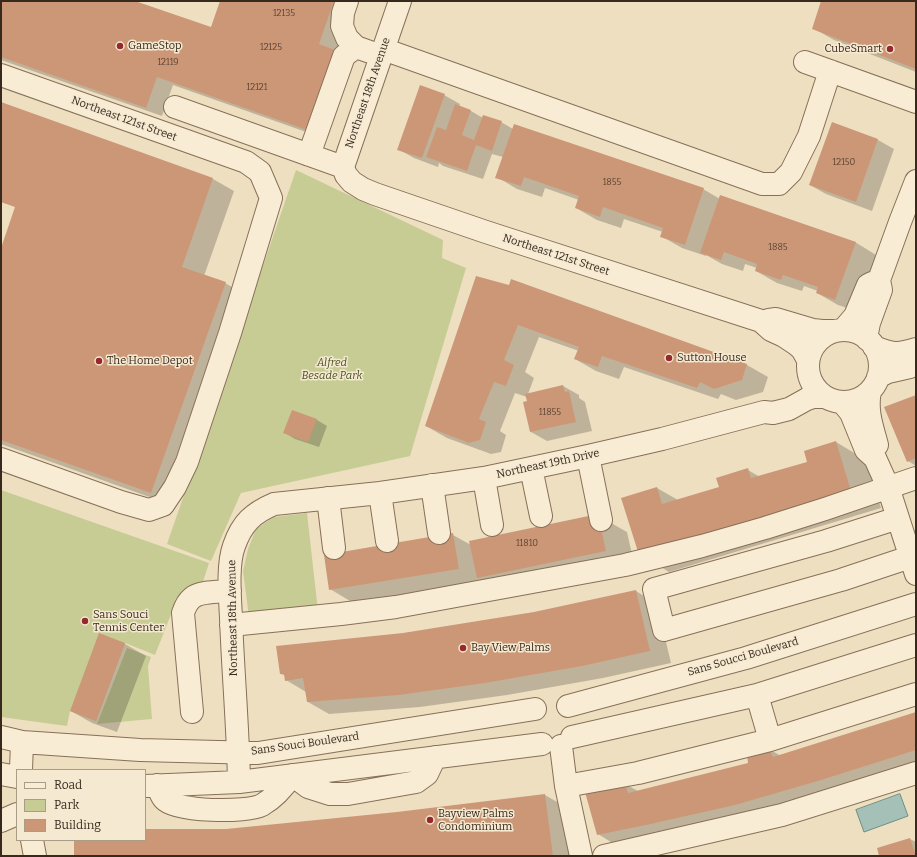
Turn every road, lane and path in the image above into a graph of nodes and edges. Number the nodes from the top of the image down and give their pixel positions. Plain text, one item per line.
1 (347, 1) edge
2 (400, 1) edge
3 (356, 47) junction
4 (382, 53) junction
5 (805, 62) dead end
6 (830, 71) junction
7 (1, 75) edge
8 (916, 102) edge
9 (327, 104) junction
10 (175, 107) dead end
11 (361, 116) junction
12 (309, 155) junction
13 (348, 174) junction
14 (916, 181) edge
15 (908, 224) edge
16 (879, 280) junction
17 (761, 321) junction
18 (839, 331) junction
19 (871, 343) junction
20 (916, 349) edge
21 (916, 364) edge
22 (808, 366) junction
23 (874, 384) junction
24 (834, 399) junction
25 (764, 412) junction
26 (588, 456) junction
27 (875, 458) junction
28 (1, 459) edge
29 (531, 468) junction
30 (484, 478) junction
31 (916, 478) edge
32 (432, 485) junction
33 (888, 488) junction
34 (380, 492) junction
35 (328, 498) junction
36 (541, 516) dead end
37 (898, 518) junction
38 (601, 520) dead end
39 (492, 525) dead end
40 (439, 533) dead end
41 (387, 541) dead end
42 (334, 548) dead end
43 (913, 566) edge
44 (230, 591) junction
45 (916, 604) edge
46 (231, 625) junction
47 (916, 645) edge
48 (757, 694) junction
49 (916, 694) edge
50 (568, 706) junction
51 (535, 709) junction
52 (192, 712) dead end
53 (1, 737) edge
54 (770, 740) junction
55 (22, 742) junction
56 (558, 742) junction
57 (238, 752) junction
58 (21, 769) edge
59 (916, 773) edge
60 (1, 774) edge
61 (292, 776) junction
62 (16, 777) edge
63 (239, 782) junction
64 (151, 786) edge
65 (566, 786) junction
66 (16, 814) edge
67 (1, 822) edge
68 (32, 841) edge
69 (35, 856) edge
70 (581, 856) edge
71 (604, 856) edge

1 - 3 street
2 - 4 street, Northeast 18th Avenue
3 - 4 street
3 - 9 street
4 - 6 street
4 - 11 street, Northeast 18th Avenue
5 - 6 street
6 - 8 street
7 - 28 street, Northeast 121st Street
9 - 11 street
9 - 12 street
10 - 12 street, Northeast 121st Street
11 - 13 street, Northeast 18th Avenue
12 - 13 street, Northeast 121st Street
13 - 17 street, Northeast 121st Street
14 - 15 street
15 - 16 street
16 - 18 street
16 - 19 street
17 - 18 street, Northeast 121st Street
17 - 22 street, Northeast 121st Street
18 - 19 street
18 - 22 street
19 - 20 street
19 - 23 street
21 - 23 street
22 - 24 street
22 - 25 street, Northeast 19th Drive
23 - 24 street
23 - 27 street
24 - 25 street, Northeast 19th Drive
24 - 27 street
25 - 26 street, Northeast 19th Drive
26 - 29 street, Northeast 19th Drive
26 - 38 street
27 - 33 street
29 - 30 street, Northeast 19th Drive
29 - 36 street
30 - 32 street, Northeast 19th Drive
30 - 39 street
31 - 33 street
32 - 34 street, Northeast 19th Drive
32 - 40 street
33 - 37 street
33 - 46 street
34 - 35 street, Northeast 19th Drive
34 - 41 street
35 - 42 street
35 - 44 street, Northeast 18th Avenue
37 - 43 street
37 - 43 street
44 - 46 street, Northeast 18th Avenue
44 - 52 street
45 - 50 street, Sans Soucci Boulevard
46 - 57 street, Northeast 18th Avenue
47 - 48 street
48 - 54 street
48 - 56 street
49 - 54 street
50 - 51 street
50 - 56 street
51 - 56 street
51 - 57 street, Sans Souci Boulevard
53 - 55 street, Sans Souci Boulevard
54 - 65 street
55 - 57 street, Sans Souci Boulevard
55 - 58 street
56 - 61 street
56 - 65 street
57 - 63 street, Northeast 18th Avenue
59 - 71 street
60 - 62 street
61 - 63 street
61 - 64 street
63 - 64 street
65 - 70 street
66 - 67 street
68 - 69 street

